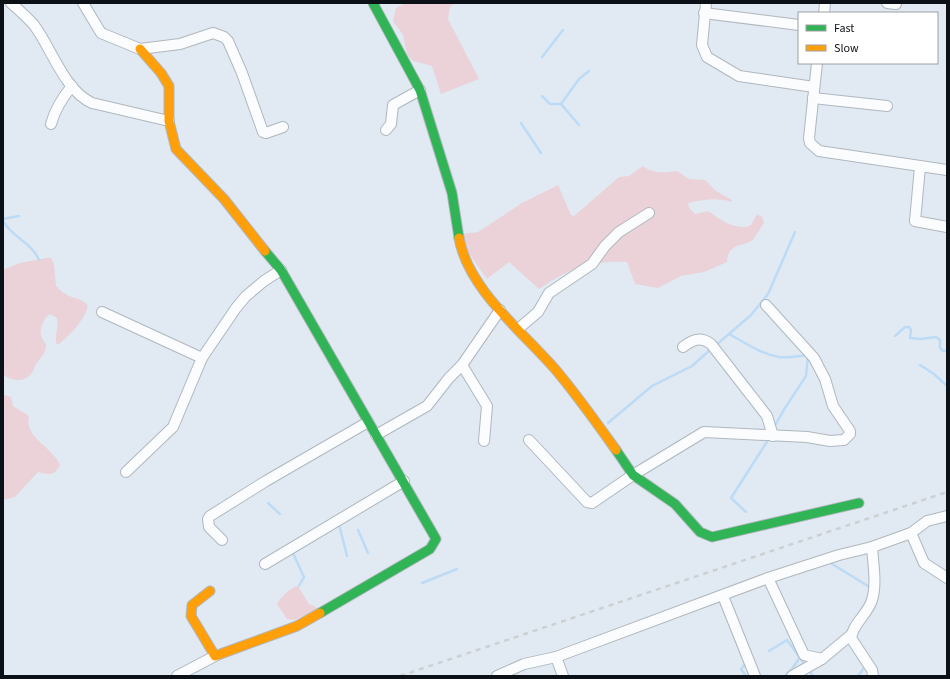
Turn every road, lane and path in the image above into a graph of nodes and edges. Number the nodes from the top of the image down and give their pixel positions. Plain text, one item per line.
1 (11, 3) edge
2 (83, 3) edge
3 (373, 3) edge
4 (705, 8) edge
5 (798, 25) edge
6 (140, 49) junction
7 (817, 64) edge
8 (72, 86) junction
9 (814, 87) junction
10 (420, 90) junction
11 (813, 98) junction
12 (887, 106) dead end
13 (169, 121) junction
14 (51, 124) dead end
15 (283, 128) dead end
16 (386, 130) dead end
17 (920, 167) junction
18 (947, 170) edge
19 (649, 213) dead end
20 (947, 227) edge
21 (281, 270) junction
22 (766, 305) dead end
23 (500, 310) junction
24 (102, 312) dead end
25 (518, 329) junction
26 (683, 347) dead end
27 (202, 358) junction
28 (462, 364) junction
29 (368, 422) junction
30 (376, 435) junction
31 (774, 436) junction
32 (528, 440) dead end
33 (484, 441) dead end
34 (126, 472) dead end
35 (633, 475) junction
36 (404, 481) junction
37 (859, 504) dead end
38 (947, 516) edge
39 (911, 533) junction
40 (222, 540) dead end
41 (872, 547) junction
42 (265, 564) dead end
43 (768, 578) junction
44 (947, 578) edge
45 (210, 591) dead end
46 (723, 596) junction
47 (852, 634) junction
48 (215, 656) junction
49 (556, 656) junction
50 (822, 659) junction
51 (178, 676) edge
52 (497, 676) edge
53 (563, 676) edge
54 (754, 676) edge
55 (792, 676) edge
56 (873, 676) edge

1 - 8 street
2 - 6 street
3 - 10 street
4 - 5 street
4 - 9 street
6 - 13 street
6 - 15 street
7 - 9 street
8 - 13 street
8 - 14 street
9 - 11 street
10 - 16 street
10 - 23 street
11 - 12 street
11 - 17 street
13 - 21 street
17 - 18 street
17 - 20 street
19 - 25 street
21 - 27 street
21 - 29 street
22 - 31 street
23 - 25 street
23 - 28 street
24 - 27 street
25 - 35 street
26 - 31 street
27 - 34 street
28 - 30 street
28 - 33 street
29 - 30 street
29 - 40 street
30 - 36 street
31 - 35 street
32 - 35 street
35 - 37 street
36 - 42 street
36 - 48 street
38 - 39 street
39 - 41 street
39 - 44 street
41 - 43 street
41 - 47 street
43 - 46 street
43 - 50 street
45 - 48 street
46 - 49 street
46 - 54 street
47 - 50 street
47 - 56 street
48 - 51 street
49 - 52 street
49 - 53 street
50 - 55 street

